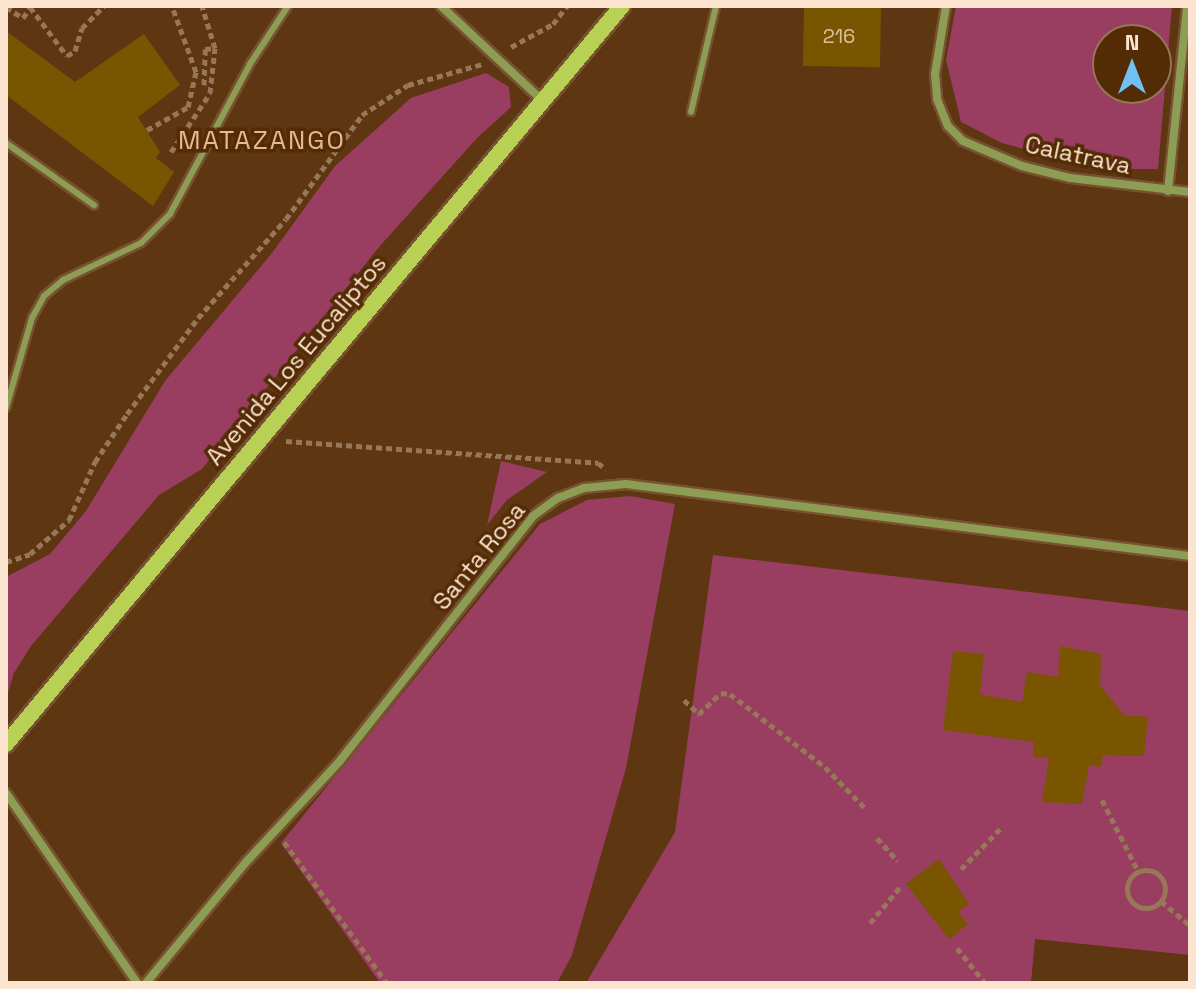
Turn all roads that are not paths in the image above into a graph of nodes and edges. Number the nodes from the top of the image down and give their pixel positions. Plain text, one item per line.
1 (288, 6) edge
2 (441, 6) edge
3 (622, 6) edge
4 (716, 6) edge
5 (946, 6) edge
6 (1187, 6) edge
7 (543, 102) junction
8 (691, 112) dead end
9 (6, 143) edge
10 (1168, 191) junction
11 (1190, 192) edge
12 (94, 205) dead end
13 (6, 408) edge
14 (1190, 556) edge
15 (6, 744) edge
16 (6, 793) edge
17 (137, 983) edge
18 (146, 983) edge

1 - 13 lane
2 - 7 street
3 - 7 street, Avenida Los Eucaliptos
4 - 8 lane
5 - 10 street, Calatrava
6 - 10 street
7 - 15 street, Avenida Los Eucaliptos
9 - 12 lane
10 - 11 street, Calatrava
14 - 18 street, Santa Rosa
16 - 17 street

